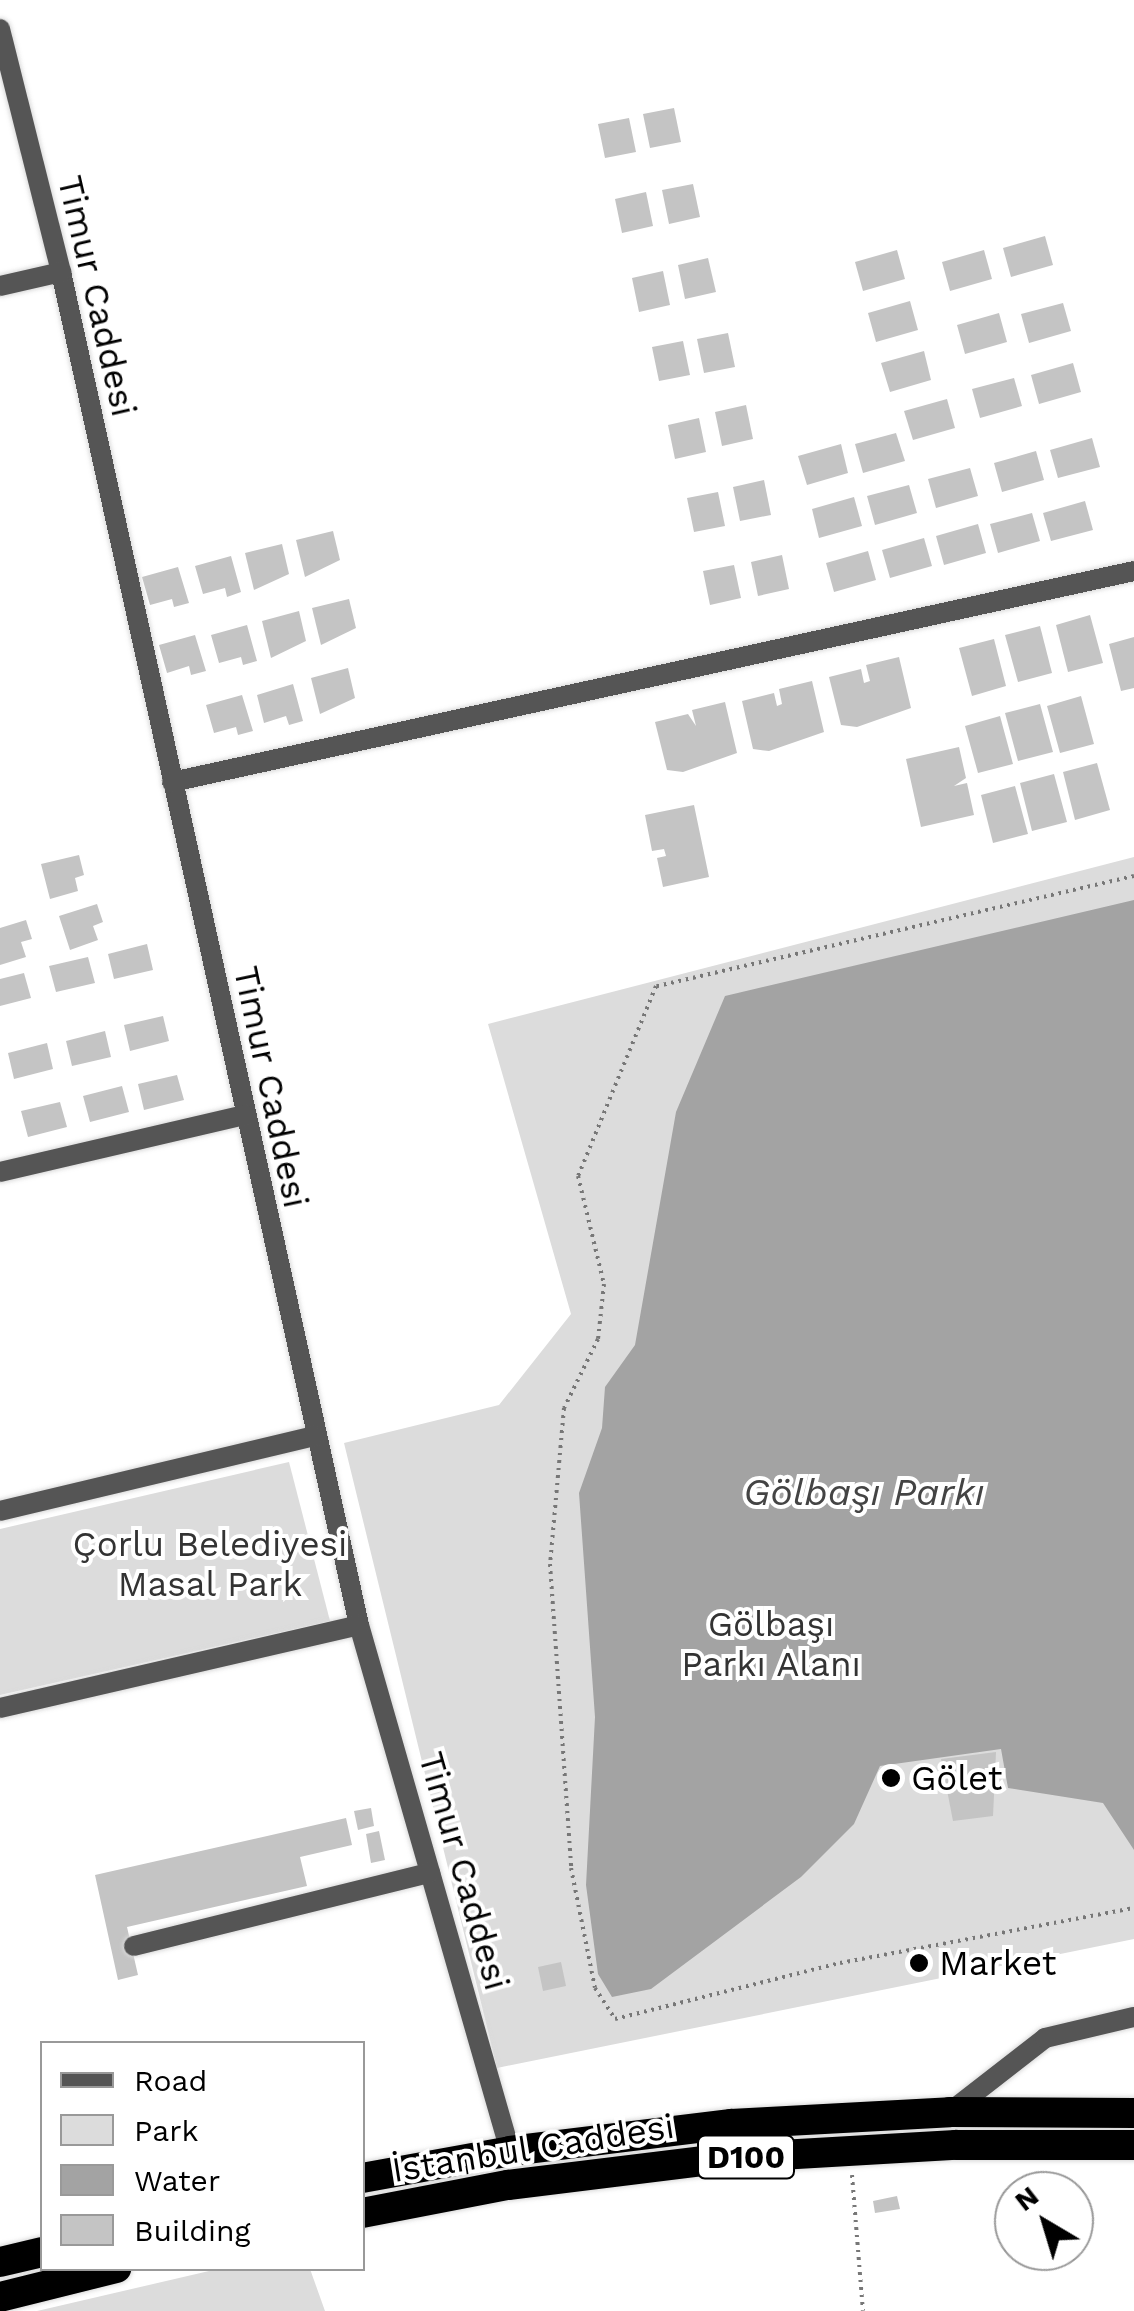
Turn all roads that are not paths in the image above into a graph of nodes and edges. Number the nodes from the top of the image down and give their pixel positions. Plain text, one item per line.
1 (0, 29) edge
2 (61, 272) junction
3 (0, 286) edge
4 (1134, 571) edge
5 (172, 782) junction
6 (244, 1115) junction
7 (0, 1172) edge
8 (314, 1436) junction
9 (0, 1511) edge
10 (359, 1625) junction
11 (0, 1708) edge
12 (430, 1873) junction
13 (134, 1946) dead end
14 (1134, 2018) edge
15 (950, 2112) junction
16 (1134, 2113) edge
17 (1134, 2145) edge
18 (510, 2151) junction
19 (365, 2177) edge
20 (365, 2212) edge
21 (40, 2252) edge
22 (0, 2262) edge
23 (104, 2271) edge
24 (0, 2296) edge

1 - 2 street, Timur Caddesi
2 - 3 street
2 - 5 street, Timur Caddesi
4 - 5 street
5 - 6 street, Timur Caddesi
6 - 7 street
6 - 8 street, Timur Caddesi
8 - 9 street
8 - 10 street, Timur Caddesi
10 - 11 street
10 - 12 street, Timur Caddesi
12 - 13 street
12 - 18 street, Timur Caddesi
14 - 15 street
15 - 16 highway, İstanbul Caddesi / D100
15 - 18 highway, İstanbul Caddesi / D100
17 - 20 highway, İstanbul Caddesi / D100
18 - 19 highway, İstanbul Caddesi / D100
21 - 22 highway
23 - 24 highway

